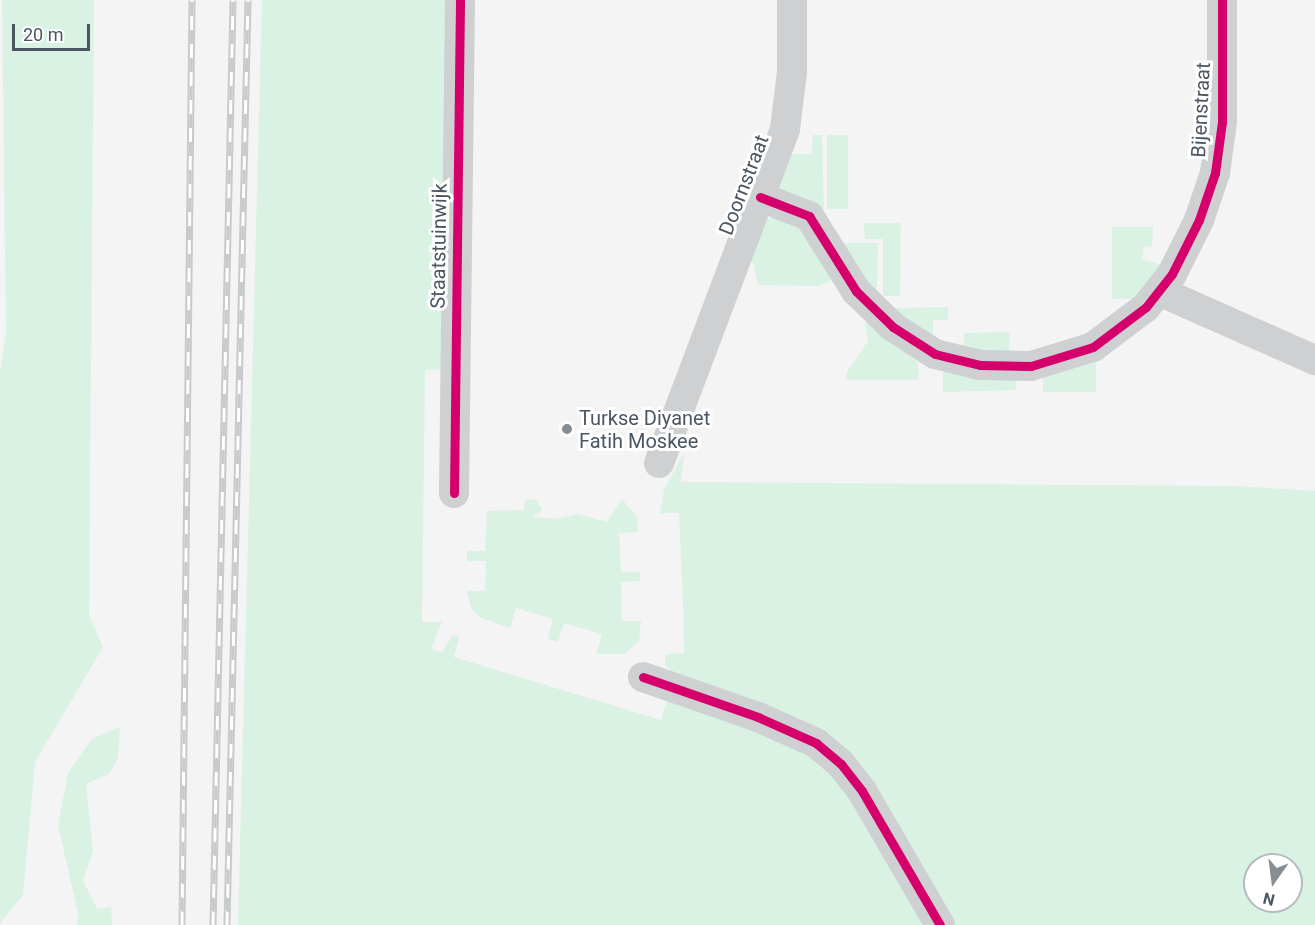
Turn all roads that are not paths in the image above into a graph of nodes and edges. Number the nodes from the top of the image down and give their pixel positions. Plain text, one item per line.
1 (460, 0) edge
2 (792, 0) edge
3 (1222, 0) edge
4 (760, 197) junction
5 (1159, 291) junction
6 (1315, 360) edge
7 (659, 463) dead end
8 (454, 493) dead end
9 (643, 677) dead end
10 (940, 925) edge

1 - 8 street, Staatstuinwijk
2 - 4 street, Doornstraat
3 - 5 street, Bijenstraat
4 - 5 street, Bijenstraat
4 - 7 street, Doornstraat
5 - 6 street
9 - 10 street

